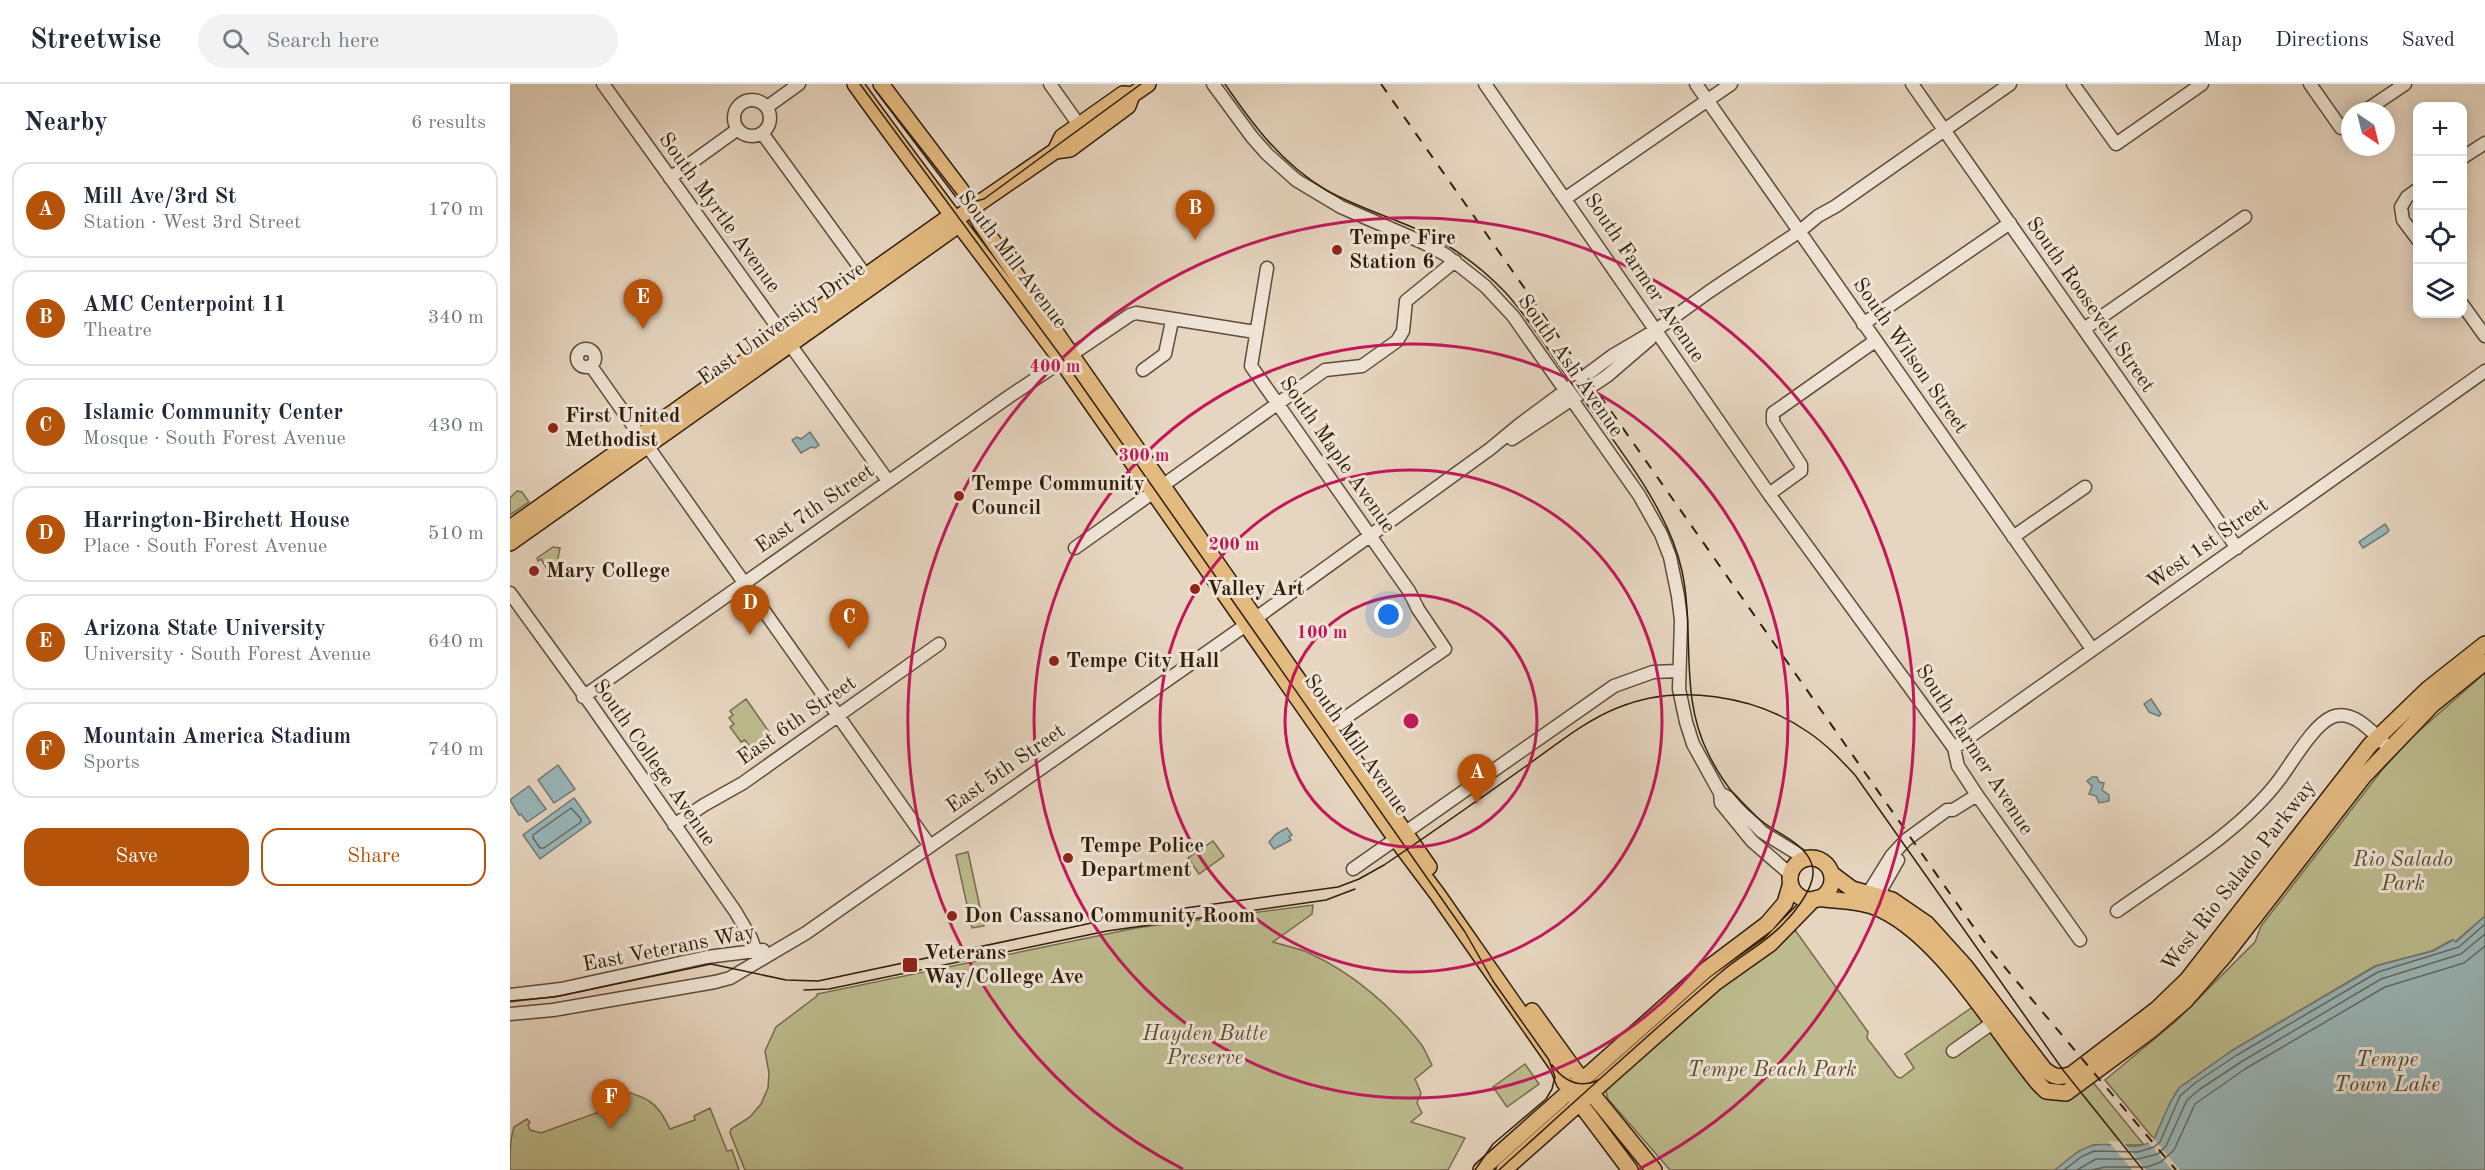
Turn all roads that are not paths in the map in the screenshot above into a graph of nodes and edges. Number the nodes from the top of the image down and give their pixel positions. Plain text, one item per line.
1 (603, 84) edge
2 (799, 84) edge
3 (855, 84) edge
4 (881, 84) edge
5 (1050, 84) edge
6 (1148, 84) edge
7 (1213, 84) edge
8 (1485, 84) edge
9 (1695, 84) edge
10 (1731, 84) edge
11 (1912, 84) edge
12 (2010, 84) edge
13 (2073, 84) edge
14 (2202, 84) edge
15 (2310, 84) edge
16 (2404, 84) edge
17 (1132, 95) junction
18 (1707, 100) junction
19 (2379, 102) edge
20 (767, 107) junction
21 (2341, 119) edge
22 (1079, 125) junction
23 (738, 129) junction
24 (1944, 130) junction
25 (762, 133) junction
26 (2485, 143) edge
27 (1054, 151) junction
28 (2466, 156) edge
29 (670, 178) junction
30 (2413, 193) edge
31 (1566, 198) junction
32 (971, 209) junction
33 (2244, 217) dead end
34 (956, 219) junction
35 (2010, 223) junction
36 (1800, 231) junction
37 (2413, 233) edge
38 (1455, 261) junction
39 (1267, 267) dead end
40 (866, 276) junction
41 (2467, 310) edge
42 (1172, 321) junction
43 (1863, 324) junction
44 (2084, 329) junction
45 (1656, 330) junction
46 (1255, 332) junction
47 (2485, 336) edge
48 (786, 340) junction
49 (1875, 340) junction
50 (1066, 357) junction
51 (591, 366) dead end
52 (1143, 370) dead end
53 (2485, 371) edge
54 (1568, 396) junction
55 (1277, 404) junction
56 (644, 440) junction
57 (888, 482) junction
58 (2085, 487) dead end
59 (1158, 488) junction
60 (1769, 494) junction
61 (510, 528) edge
62 (1369, 535) junction
63 (2013, 537) junction
64 (510, 543) edge
65 (1075, 548) dead end
66 (2237, 548) junction
67 (745, 583) junction
68 (510, 593) edge
69 (1251, 621) junction
70 (939, 644) dead end
71 (2485, 644) edge
72 (2092, 649) junction
73 (2485, 662) edge
74 (1678, 671) junction
75 (583, 697) junction
76 (1306, 711) junction
77 (837, 715) junction
78 (1332, 726) junction
79 (2383, 743) junction
80 (1954, 748) junction
81 (1720, 793) junction
82 (1977, 795) junction
83 (674, 825) junction
84 (1400, 836) junction
85 (930, 846) junction
86 (1806, 859) junction
87 (1353, 868) dead end
88 (1832, 874) junction
89 (1790, 880) junction
90 (1874, 894) junction
91 (1820, 899) junction
92 (1850, 901) junction
93 (2117, 911) dead end
94 (2080, 940) dead end
95 (775, 949) joint
96 (758, 955) junction
97 (1693, 983) junction
98 (510, 995) edge
99 (510, 1014) edge
100 (1998, 1020) junction
101 (1664, 1029) junction
102 (1953, 1051) dead end
103 (1581, 1091) junction
104 (1481, 1170) edge
105 (1504, 1170) edge
106 (1630, 1170) edge
107 (1654, 1170) edge

1 - 29 street, South Myrtle Avenue
2 - 20 street
3 - 34 main road, South Mill Avenue
4 - 32 main road, South Mill Avenue
5 - 22 street
6 - 17 main road
7 - 38 street, South Ash Avenue
8 - 31 street, South Farmer Avenue
9 - 18 street, South Wilson Street
10 - 18 street
11 - 24 street, South Roosevelt Street
12 - 24 street, East 5th Street
13 - 14 street
15 - 21 street
16 - 19 street
17 - 22 main road
17 - 27 main road
18 - 31 street
18 - 36 street, South Wilson Street
20 - 23 street
20 - 25 street
22 - 27 main road
23 - 25 street
23 - 29 street
24 - 35 street, South Roosevelt Street
24 - 36 street, East 5th Street
25 - 40 street
26 - 28 street
27 - 32 main road, East University Drive
29 - 48 street, South Myrtle Avenue
30 - 37 street
31 - 45 street, South Farmer Avenue
32 - 34 main road, East University Drive
32 - 50 main road, South Mill Avenue
33 - 44 street
34 - 40 main road, East University Drive
34 - 48 main road, East University Drive
34 - 50 main road, South Mill Avenue
35 - 43 street
35 - 44 street, South Roosevelt Street
36 - 43 street, South Wilson Street
36 - 45 street, East 5th Street
38 - 54 street, South Ash Avenue
38 - 55 street
39 - 46 street, South Maple Avenue
40 - 48 main road, East University Drive
41 - 47 street
42 - 46 street, East 7th Street
42 - 50 street, East 7th Street
42 - 52 street
43 - 49 street, South Wilson Street
44 - 66 street, South Roosevelt Street
45 - 54 street, East 5th Street
45 - 60 street, South Farmer Avenue
46 - 55 street, South Maple Avenue
48 - 56 main road, East University Drive
48 - 57 street, South Myrtle Avenue
49 - 60 street
49 - 63 street, South Wilson Street
50 - 57 street, East 7th Street
50 - 59 main road, South Mill Avenue
51 - 56 street
53 - 66 street, West 1st Street
54 - 62 street, East 5th Street
54 - 74 street, South Ash Avenue
55 - 59 street
55 - 62 street, South Maple Avenue
56 - 61 main road, East University Drive
56 - 64 main road, East University Drive
56 - 67 street
57 - 67 street, East 7th Street
58 - 63 street
59 - 65 street
59 - 69 main road, South Mill Avenue
60 - 80 street, South Farmer Avenue
62 - 69 street, East 5th Street
62 - 78 street, South Maple Avenue
63 - 72 street, South Wilson Street
66 - 72 street, West 1st Street
67 - 75 street, East 7th Street
67 - 77 street
68 - 75 street, South College Avenue
69 - 76 main road, South Mill Avenue
69 - 78 main road, South Mill Avenue
69 - 85 street, East 5th Street
70 - 77 street, East 6th Street
71 - 79 main road, West Rio Salado Parkway
72 - 80 street, West 1st Street
73 - 79 main road, West Rio Salado Parkway
74 - 81 street, South Ash Avenue
74 - 84 street
75 - 83 street, South College Avenue
76 - 78 main road
76 - 84 main road, South Mill Avenue
77 - 83 street, East 6th Street
77 - 85 street
78 - 84 main road, South Mill Avenue
79 - 93 street
79 - 100 main road, West Rio Salado Parkway
80 - 82 street, South Farmer Avenue
81 - 86 street, South Ash Avenue
81 - 89 street, South Ash Avenue
82 - 90 street
82 - 94 street, South Farmer Avenue
83 - 96 street, South College Avenue
84 - 87 street
84 - 103 main road, South Mill Avenue
85 - 95 street, East 5th Street
86 - 88 main road
86 - 89 main road
88 - 90 main road, West Rio Salado Parkway
88 - 91 main road
89 - 91 main road
89 - 97 main road
90 - 92 street
90 - 100 main road, West Rio Salado Parkway
91 - 92 main road, West Rio Salado Parkway
91 - 101 main road
92 - 100 main road, West Rio Salado Parkway
95 - 96 street, East Veterans Way
96 - 98 street, East Veterans Way
96 - 99 street, East Veterans Way
97 - 101 main road
97 - 103 main road
100 - 102 street
101 - 103 main road
103 - 104 main road
103 - 105 main road
103 - 106 main road, South Mill Avenue
103 - 107 main road, South Mill Avenue

